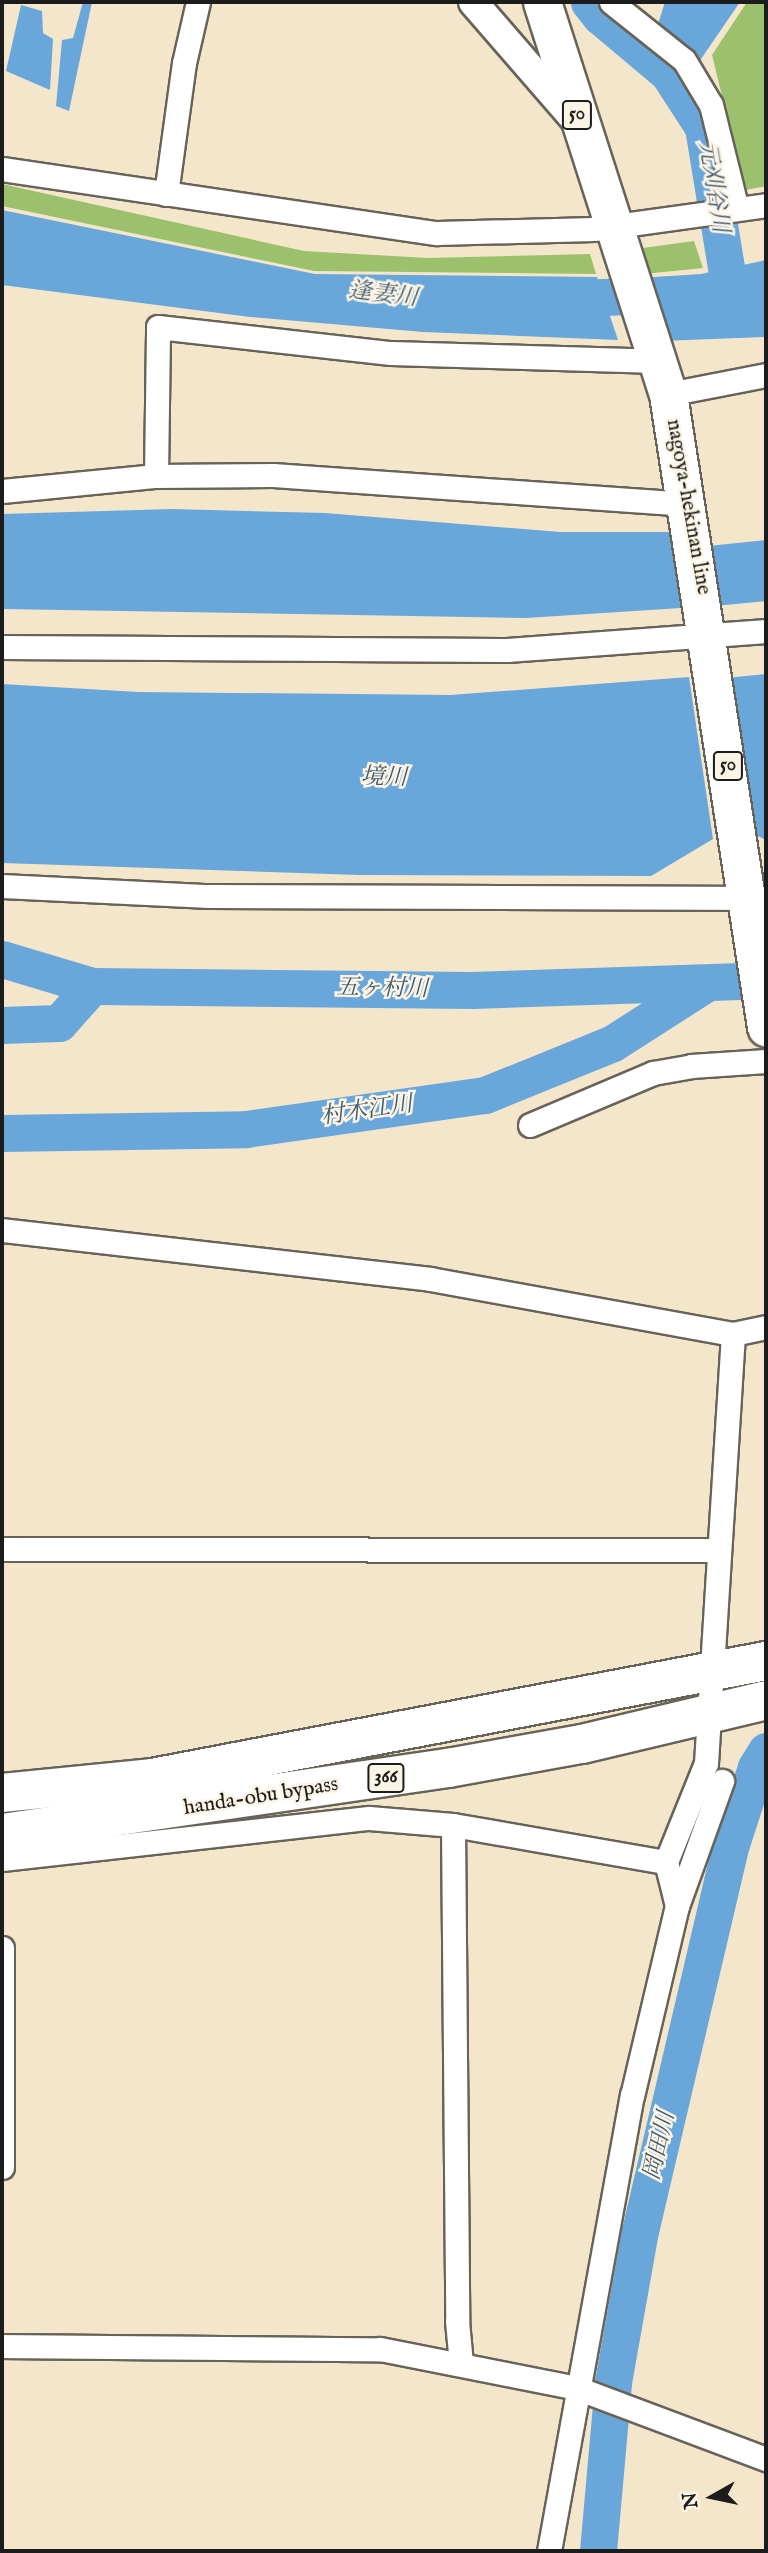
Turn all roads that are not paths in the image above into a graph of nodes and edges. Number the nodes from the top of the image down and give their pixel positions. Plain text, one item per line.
1 (198, 2) edge
2 (473, 2) edge
3 (542, 2) edge
4 (611, 2) edge
5 (581, 127) junction
6 (2, 169) edge
7 (166, 194) junction
8 (766, 205) edge
9 (736, 209) junction
10 (628, 225) junction
11 (766, 375) edge
12 (664, 378) junction
13 (156, 475) junction
14 (2, 491) edge
15 (689, 510) junction
16 (766, 631) edge
17 (709, 634) junction
18 (2, 647) edge
19 (2, 886) edge
20 (752, 899) edge
21 (766, 1027) edge
22 (766, 1062) edge
23 (530, 1125) dead end
24 (2, 1230) edge
25 (766, 1327) edge
26 (733, 1334) junction
27 (2, 1549) edge
28 (718, 1550) junction
29 (766, 1661) edge
30 (713, 1671) junction
31 (766, 1700) edge
32 (711, 1714) junction
33 (722, 1781) dead end
34 (2, 1793) edge
35 (453, 1825) junction
36 (2, 1833) edge
37 (2, 1859) edge
38 (666, 1862) junction
39 (677, 1906) junction
40 (2, 1948) edge
41 (2, 2167) edge
42 (2, 2346) edge
43 (461, 2363) junction
44 (577, 2388) junction
45 (766, 2459) edge
46 (549, 2551) edge

1 - 7 street
2 - 5 street
3 - 5 main road, nagoya-hekinan line / 50
4 - 9 street
5 - 10 main road, nagoya-hekinan line / 50
6 - 7 street
7 - 10 street
8 - 9 street
9 - 10 street
10 - 12 main road, nagoya-hekinan line / 50
11 - 12 street
12 - 13 street
12 - 15 main road, nagoya-hekinan line / 50
13 - 14 street
13 - 15 street
15 - 17 main road, nagoya-hekinan line / 50
16 - 17 street
17 - 18 street
17 - 20 main road, nagoya-hekinan line / 50
19 - 20 street
20 - 21 main road, nagoya-hekinan line / 50
22 - 23 street
24 - 26 street
25 - 26 street
26 - 28 street
27 - 28 street
28 - 30 street
29 - 30 highway, handa-obu bypass / 366
30 - 32 street
30 - 34 highway, handa-obu bypass / 366
31 - 32 highway, handa-obu bypass / 366
32 - 36 highway, handa-obu bypass / 366
32 - 38 street
33 - 39 street
35 - 37 street
35 - 38 street
35 - 43 street
38 - 39 street
39 - 44 street
40 - 41 street
42 - 43 street
43 - 44 street
44 - 45 street
44 - 46 street

